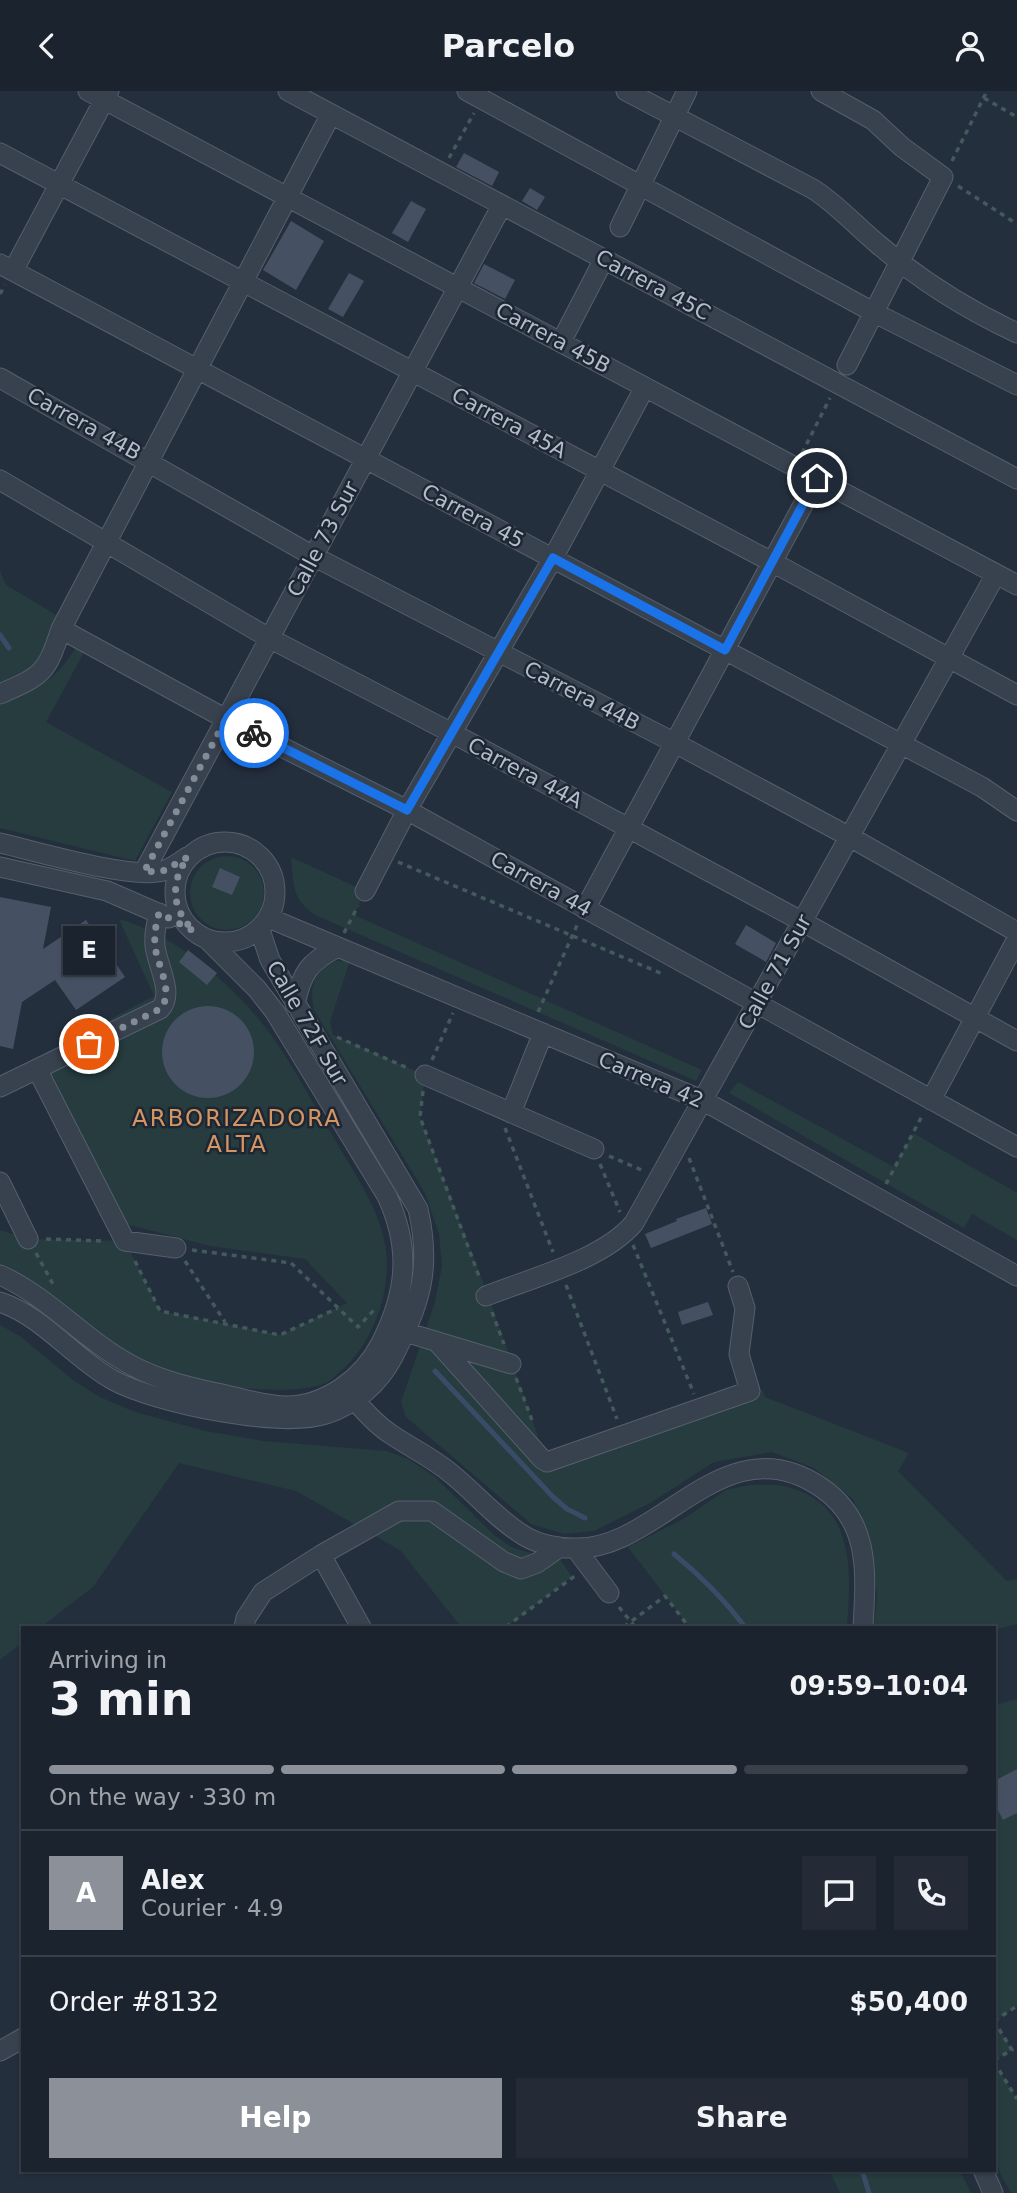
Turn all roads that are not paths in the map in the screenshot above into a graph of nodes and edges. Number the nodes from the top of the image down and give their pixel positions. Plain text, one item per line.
1 (289, 91) edge
2 (626, 91) edge
3 (687, 91) edge
4 (821, 91) edge
5 (100, 94) edge
6 (478, 94) edge
7 (331, 114) junction
8 (675, 116) junction
9 (0, 153) edge
10 (59, 185) junction
11 (641, 186) junction
12 (288, 197) junction
13 (502, 205) junction
14 (620, 227) dead end
15 (604, 259) junction
16 (900, 262) junction
17 (7, 267) edge
18 (243, 282) junction
19 (458, 288) junction
20 (873, 312) junction
21 (1017, 333) edge
22 (561, 342) junction
23 (847, 365) dead end
24 (198, 369) junction
25 (413, 371) junction
26 (0, 378) edge
27 (1017, 385) edge
28 (645, 387) junction
29 (366, 459) junction
30 (150, 461) junction
31 (599, 470) junction
32 (817, 478) junction
33 (1017, 479) edge
34 (0, 480) edge
35 (106, 544) junction
36 (313, 556) junction
37 (553, 558) junction
38 (772, 562) junction
39 (996, 573) junction
40 (1017, 585) edge
41 (61, 629) junction
42 (269, 638) junction
43 (725, 650) junction
44 (498, 653) junction
45 (948, 659) junction
46 (0, 694) edge
47 (1017, 695) edge
48 (226, 719) junction
49 (452, 733) junction
50 (674, 743) junction
51 (901, 744) junction
52 (407, 810) junction
53 (1017, 811) edge
54 (628, 829) junction
55 (850, 837) junction
56 (0, 843) edge
57 (188, 857) junction
58 (0, 867) edge
59 (144, 872) junction
60 (365, 891) road end
61 (586, 909) junction
62 (159, 913) junction
63 (803, 922) junction
64 (264, 924) junction
65 (1017, 932) edge
66 (200, 935) junction
67 (1017, 939) edge
68 (338, 947) junction
69 (758, 1004) junction
70 (295, 1005) junction
71 (975, 1017) junction
72 (537, 1031) junction
73 (1017, 1041) edge
74 (37, 1069) junction
75 (425, 1075) road end
76 (0, 1087) edge
77 (931, 1100) junction
78 (704, 1101) junction
79 (511, 1113) junction
80 (1017, 1147) edge
81 (594, 1149) road end
82 (0, 1182) edge
83 (28, 1239) road end
84 (176, 1248) road end
85 (0, 1275) edge
86 (1017, 1276) edge
87 (738, 1286) road end
88 (486, 1296) road end
89 (0, 1302) edge
90 (405, 1332) junction
91 (437, 1342) junction
92 (511, 1364) road end
93 (350, 1394) junction
94 (568, 1548) junction
95 (321, 1555) junction
96 (608, 1593) road end
97 (244, 1626) edge
98 (360, 1626) edge
99 (863, 1626) edge
100 (21, 2039) edge
101 (0, 2051) edge
102 (983, 2172) edge
103 (993, 2193) edge

1 - 7 street, Carrera 45C
2 - 8 street
3 - 8 street
4 - 16 street
5 - 10 street
5 - 12 street, Carrera 45B
6 - 11 street
7 - 12 street
7 - 13 street, Carrera 45C
8 - 11 street
8 - 16 street
9 - 10 street, Carrera 45A
10 - 17 street
10 - 18 street, Carrera 45A
11 - 14 street
11 - 20 street
12 - 18 street
12 - 19 street, Carrera 45B
13 - 15 street, Carrera 45C
13 - 19 street, Calle 73 Sur
15 - 22 street
15 - 33 street, Carrera 45C
16 - 20 street
16 - 21 street
17 - 24 street, Carrera 45
18 - 24 street
18 - 25 street, Carrera 45A
19 - 22 street, Carrera 45B
19 - 25 street, Calle 73 Sur
20 - 23 street
20 - 27 street
22 - 28 street, Carrera 45B
24 - 29 street, Carrera 45
24 - 30 street
25 - 29 street, Calle 73 Sur
25 - 31 street, Carrera 45A
26 - 30 street, Carrera 44B
28 - 31 street
28 - 32 street, Carrera 45B
29 - 36 street, Calle 73 Sur
29 - 37 street, Carrera 45
30 - 35 street
30 - 36 street, Carrera 44B
31 - 37 street
31 - 38 street, Carrera 45A
32 - 38 street
32 - 39 street, Carrera 45B
34 - 35 street, Carrera 44A
35 - 41 street
35 - 42 street, Carrera 44A
36 - 42 street, Calle 73 Sur
36 - 44 street, Carrera 44B
37 - 43 street, Carrera 45
37 - 44 street
38 - 43 street
38 - 45 street, Carrera 45A
39 - 40 street, Carrera 45B
39 - 45 street, Calle 71 Sur
41 - 46 street
41 - 48 street, Carrera 44
42 - 48 street, Calle 73 Sur
42 - 49 street, Carrera 44A
43 - 50 street
43 - 51 street, Carrera 45
44 - 49 street
44 - 50 street, Carrera 44B
45 - 47 street, Carrera 45A
45 - 51 street, Calle 71 Sur
48 - 52 street, Carrera 44
48 - 59 street, Calle 73 Sur
49 - 52 street
49 - 54 street, Carrera 44A
50 - 54 street
50 - 55 street, Carrera 44B
51 - 53 street, Carrera 45
51 - 55 street, Calle 71 Sur
52 - 60 street
52 - 61 street, Carrera 44
54 - 61 street
54 - 63 street, Carrera 44A
55 - 63 street, Calle 71 Sur
55 - 65 street, Carrera 44B
56 - 59 street
57 - 59 street
57 - 64 street
57 - 66 street
58 - 62 street
61 - 69 street, Carrera 44
62 - 66 street
62 - 74 street
63 - 69 street, Calle 71 Sur
63 - 71 street, Carrera 44A
64 - 66 street
64 - 68 street, Carrera 42
64 - 70 street, Calle 72F Sur
66 - 93 street, Calle 72F Sur
67 - 71 street
68 - 70 street
68 - 72 street, Carrera 42
69 - 77 street, Carrera 44
69 - 78 street, Calle 71 Sur
70 - 90 street, Calle 72F Sur
71 - 73 street, Carrera 44A
71 - 77 street
72 - 78 street, Carrera 42
72 - 79 street
74 - 76 street
74 - 84 street
75 - 79 street
77 - 80 street, Carrera 44
78 - 86 street, Carrera 42
78 - 88 street, Calle 71 Sur
79 - 81 street
82 - 83 street
85 - 93 street, Calle 72F Sur
87 - 91 street
89 - 93 street, Calle 72F Sur
90 - 91 street
90 - 93 street, Calle 72F Sur
91 - 92 street
93 - 94 street
94 - 95 street
94 - 96 street
94 - 99 street
95 - 97 street
95 - 98 street
100 - 101 street
102 - 103 street

